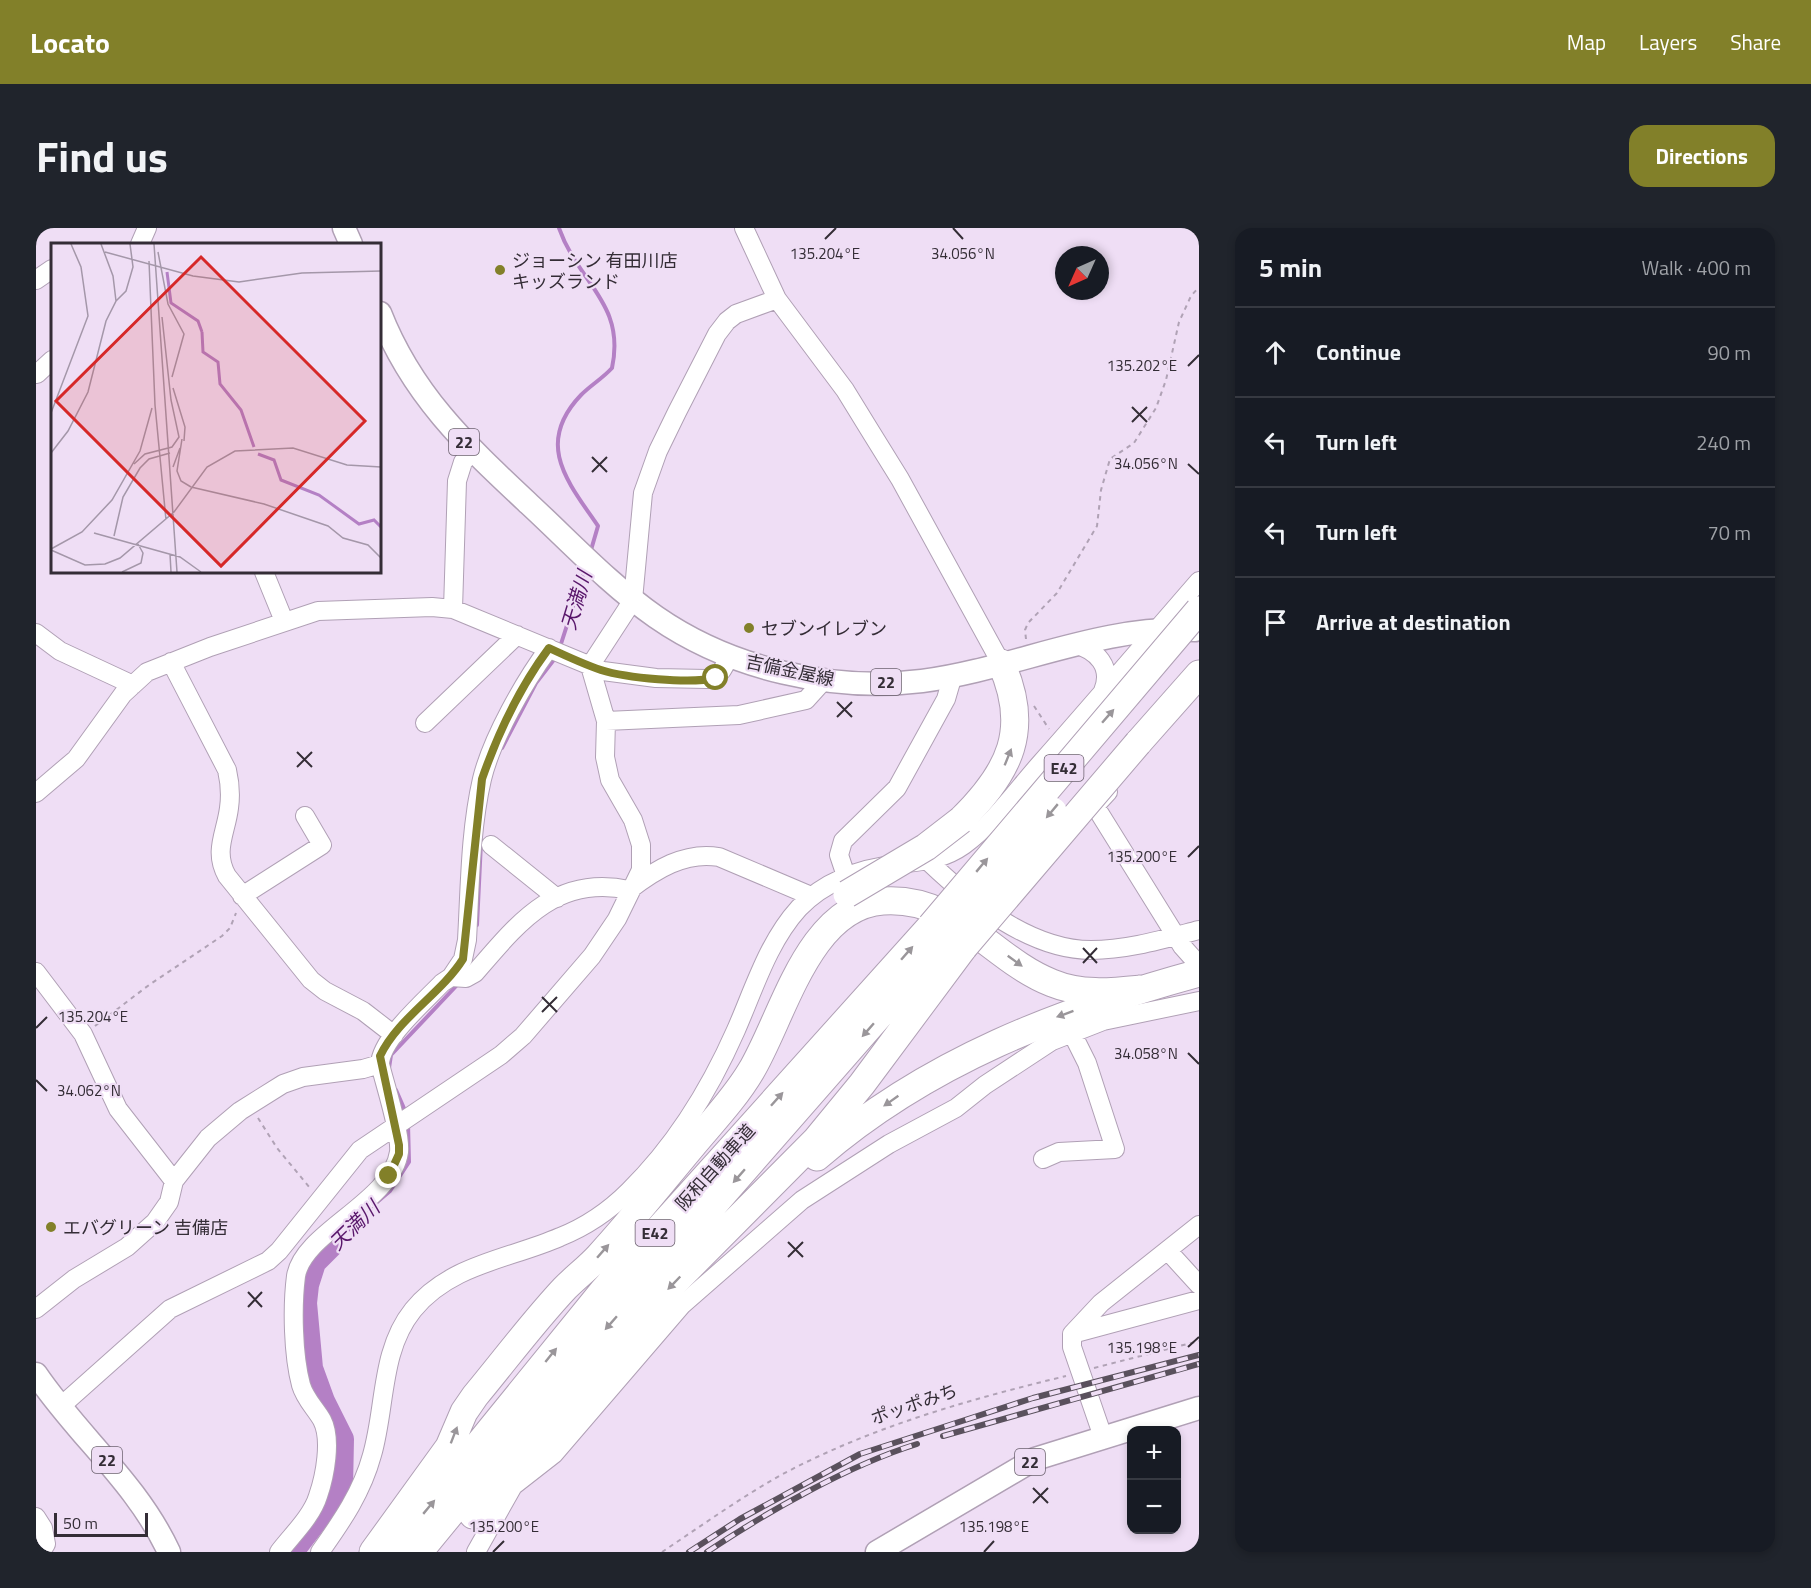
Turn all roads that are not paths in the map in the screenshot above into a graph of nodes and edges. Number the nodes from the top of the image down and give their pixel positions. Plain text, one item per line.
1 (147, 228) edge
2 (344, 228) edge
3 (744, 228) edge
4 (140, 243) edge
5 (351, 243) edge
6 (51, 270) edge
7 (36, 280) edge
8 (777, 299) junction
9 (381, 316) edge
10 (51, 361) edge
11 (36, 374) edge
12 (473, 451) junction
13 (264, 573) edge
14 (1199, 581) edge
15 (633, 600) junction
16 (453, 609) junction
17 (1199, 610) edge
18 (284, 621) junction
19 (1156, 630) junction
20 (1199, 630) edge
21 (36, 633) edge
22 (517, 635) junction
23 (1199, 638) edge
24 (1074, 644) junction
25 (556, 651) junction
26 (729, 656) junction
27 (171, 662) junction
28 (1001, 663) junction
29 (590, 666) junction
30 (1199, 674) edge
31 (953, 675) junction
32 (825, 679) junction
33 (133, 685) junction
34 (1199, 687) edge
35 (1102, 693) junction
36 (606, 721) junction
37 (425, 723) dead end
38 (36, 793) edge
39 (305, 816) dead end
40 (491, 845) dead end
41 (929, 861) junction
42 (846, 885) junction
43 (629, 890) junction
44 (241, 894) junction
45 (811, 896) junction
46 (557, 898) junction
47 (1199, 930) edge
48 (1177, 936) junction
49 (947, 937) junction
50 (1198, 969) edge
51 (36, 972) edge
52 (451, 977) junction
53 (1140, 989) junction
54 (1199, 1001) edge
55 (1072, 1033) junction
56 (394, 1035) junction
57 (380, 1064) junction
58 (397, 1125) junction
59 (1043, 1160) dead end
60 (174, 1181) junction
61 (660, 1185) junction
62 (1199, 1225) edge
63 (716, 1243) junction
64 (1168, 1251) junction
65 (1199, 1285) edge
66 (1199, 1300) edge
67 (36, 1309) edge
68 (1072, 1334) junction
69 (36, 1374) edge
70 (60, 1407) junction
71 (1199, 1408) edge
72 (1103, 1437) junction
73 (36, 1517) edge
74 (41, 1552) edge
75 (169, 1552) edge
76 (279, 1552) edge
77 (320, 1552) edge
78 (373, 1552) edge
79 (392, 1552) edge
80 (419, 1552) edge
81 (441, 1552) edge
82 (476, 1552) edge
83 (877, 1552) edge

1 - 4 street
2 - 5 main road
3 - 8 street
6 - 7 street
8 - 15 street
8 - 28 street
9 - 12 main road, 吉備金屋線 / 22
10 - 11 street
12 - 15 main road, 吉備金屋線 / 22
12 - 16 street
13 - 18 street
14 - 19 street
15 - 26 main road, 吉備金屋線 / 22
15 - 29 street
16 - 18 street
16 - 22 street
49 -> 17 highway, E42, bridge
18 - 27 street
19 - 20 main road, 吉備金屋線 / 22
19 - 24 main road, 吉備金屋線 / 22
19 - 35 street
21 - 33 street
22 - 25 street
22 - 37 street
23 -> 49 highway, E42, bridge
24 - 28 main road, 吉備金屋線 / 22
24 - 35 street
25 - 29 street
25 - 52 street
26 - 29 street
26 - 32 main road, 吉備金屋線 / 22
27 - 33 street
27 - 44 street
28 - 31 main road, 吉備金屋線 / 22
42 -> 28 highway, bridge
29 - 36 street
30 - 49 highway, bridge
31 - 32 main road, 吉備金屋線 / 22
31 - 42 street
32 - 36 street
33 - 38 street
34 - 48 street
35 - 41 street
36 - 43 street
39 - 44 street
40 - 46 street
41 - 42 street
41 - 48 street
42 - 45 street
42 - 61 highway
43 - 45 street
43 - 46 street
43 - 58 street
44 - 56 street
45 - 77 street
46 - 52 street
47 - 48 street
48 - 50 street
49 - 63 highway
79 -> 49 highway, 阪和自動車道 / E42
49 -> 80 highway, 阪和自動車道 / E42
50 - 53 highway
51 - 60 street
52 - 56 street
61 -> 53 highway
53 -> 63 highway
54 - 55 street
55 - 59 street
55 - 82 street
56 - 57 street
57 - 58 street
57 - 60 street
58 - 70 street
58 - 76 street
60 - 67 street
78 -> 61 highway
62 - 64 street
63 -> 81 highway
64 - 65 street
64 - 68 street
66 - 68 street
68 - 72 street
69 - 70 main road, 22
70 - 75 main road, 22
71 - 72 main road, 22
72 - 83 main road, 22
73 - 74 street

